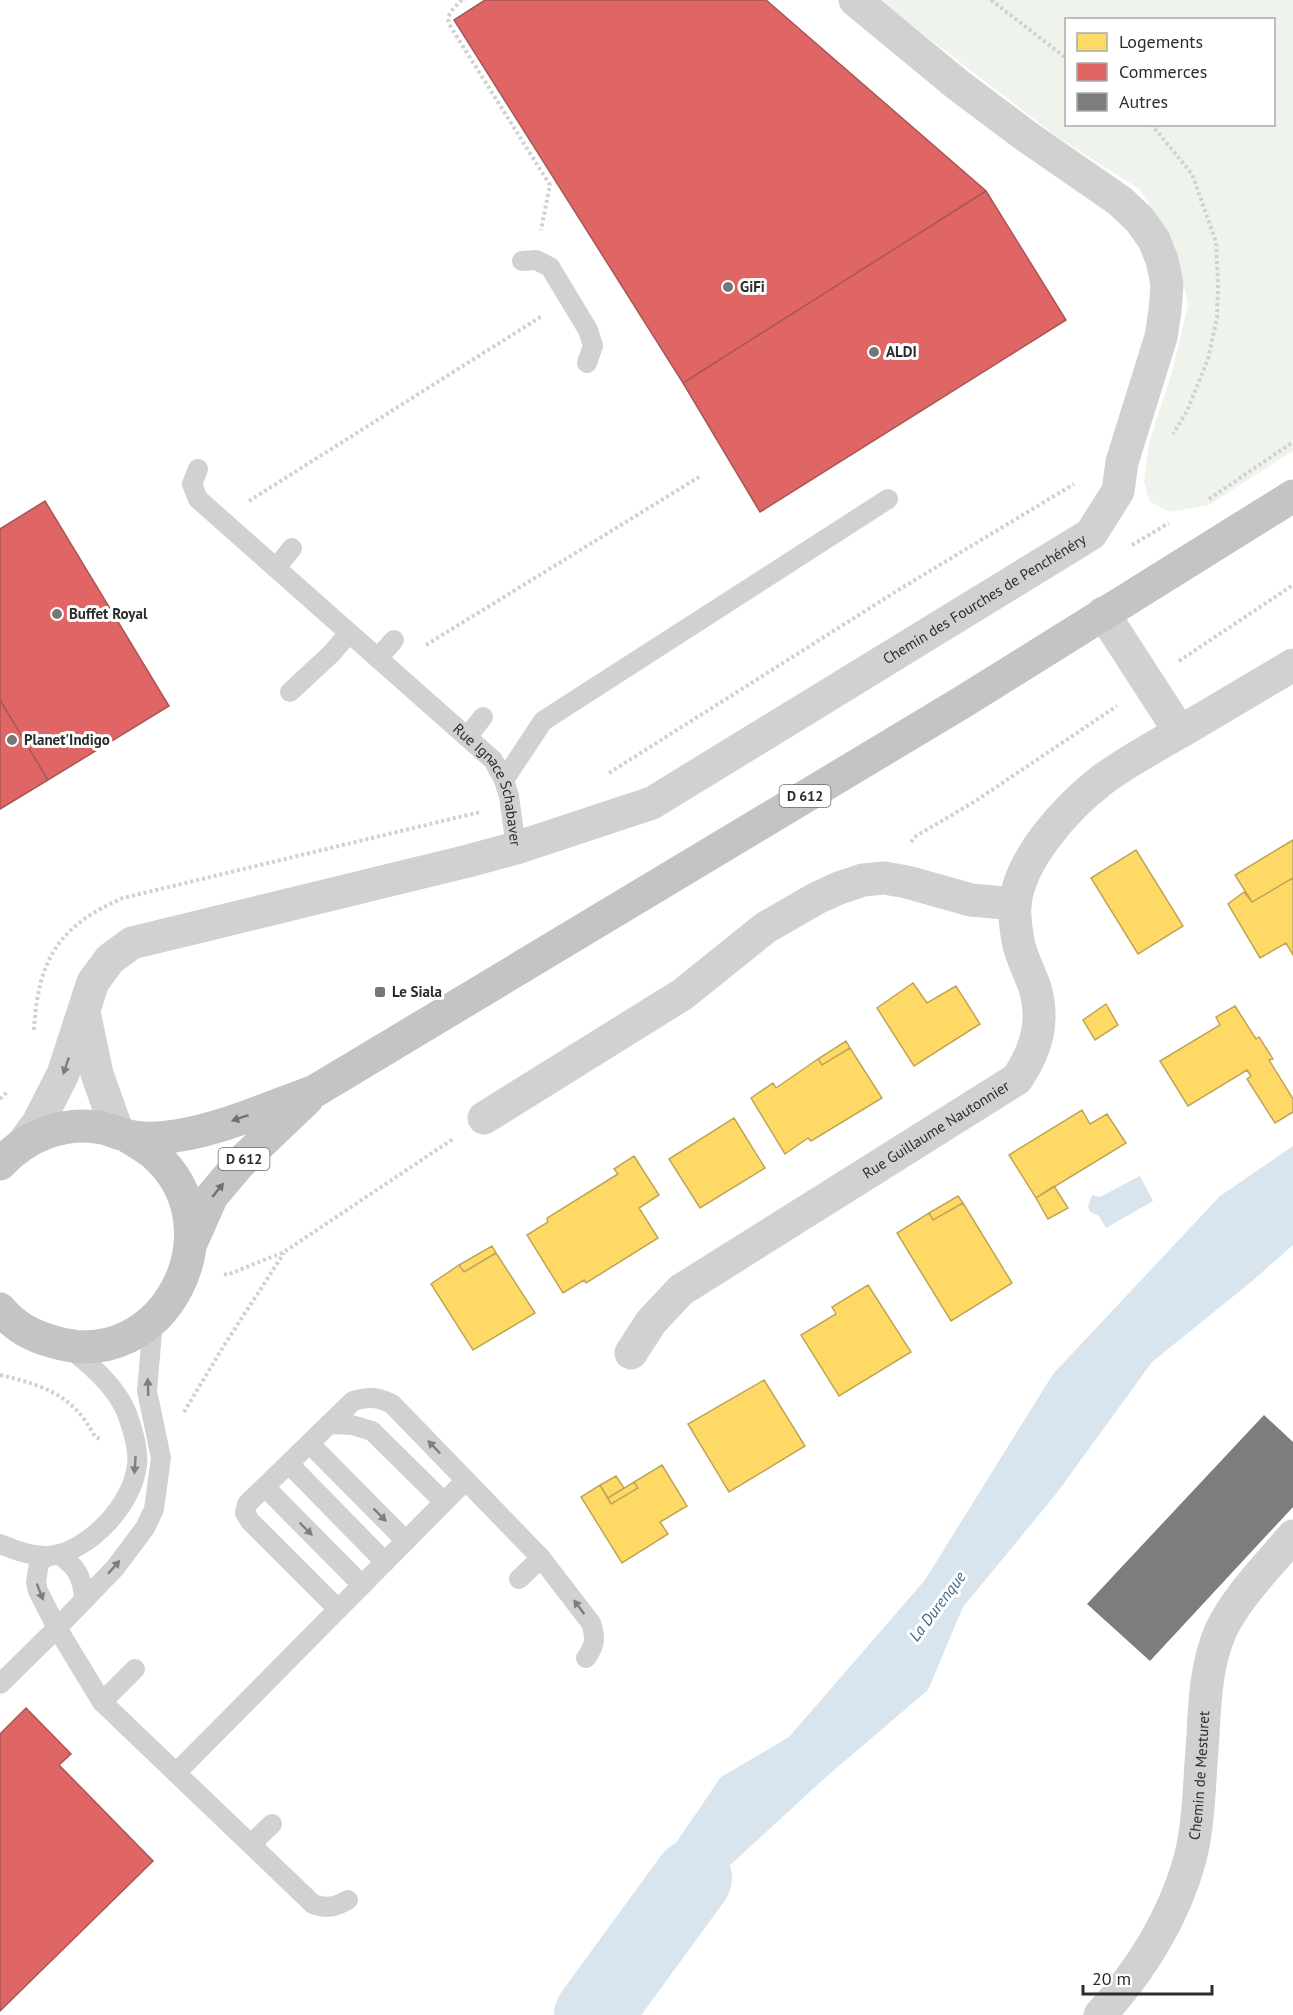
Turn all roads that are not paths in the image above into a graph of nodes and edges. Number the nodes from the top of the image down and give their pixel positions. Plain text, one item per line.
1 (855, 0) edge
2 (529, 261) road end
3 (587, 363) dead end
4 (198, 469) dead end
5 (1293, 496) edge
6 (888, 500) dead end
7 (292, 548) dead end
8 (276, 568) junction
9 (1103, 613) junction
10 (349, 633) junction
11 (394, 640) dead end
12 (383, 663) junction
13 (1293, 665) edge
14 (290, 692) dead end
15 (483, 717) dead end
16 (1180, 732) junction
17 (467, 737) junction
18 (504, 780) junction
19 (516, 848) junction
20 (1015, 904) junction
21 (84, 1010) junction
22 (315, 1091) junction
23 (484, 1118) road end
24 (122, 1134) junction
25 (9, 1153) edge
26 (189, 1253) junction
27 (0, 1309) edge
28 (153, 1321) junction
29 (0, 1333) edge
30 (33, 1336) junction
31 (68, 1347) junction
32 (631, 1353) dead end
33 (329, 1424) junction
34 (310, 1444) junction
35 (289, 1464) junction
36 (466, 1480) junction
37 (265, 1488) junction
38 (444, 1502) junction
39 (1293, 1536) edge
40 (406, 1541) junction
41 (0, 1544) edge
42 (52, 1555) junction
43 (541, 1558) junction
44 (385, 1562) junction
45 (519, 1579) dead end
46 (363, 1585) junction
47 (84, 1600) junction
48 (338, 1609) junction
49 (57, 1628) junction
50 (586, 1658) dead end
51 (135, 1669) dead end
52 (0, 1684) edge
53 (102, 1702) junction
54 (176, 1773) junction
55 (272, 1824) dead end
56 (251, 1844) junction
57 (348, 1900) dead end
58 (1100, 2015) edge

1 - 19 street, Chemin des Fourches de Penchénéry
2 - 3 lane
4 - 8 lane, Rue Ignace Schabaver
5 - 9 main road, D 612
6 - 18 lane
7 - 8 lane
8 - 10 lane, Rue Ignace Schabaver
9 - 16 street
9 - 22 main road, D 612
10 - 12 lane, Rue Ignace Schabaver
10 - 14 lane
11 - 12 lane
12 - 17 lane, Rue Ignace Schabaver
13 - 16 street, Rue Guillaume Nautonnier
15 - 17 lane
16 - 20 street, Rue Guillaume Nautonnier
17 - 18 lane, Rue Ignace Schabaver
18 - 19 lane, Rue Ignace Schabaver
19 - 21 street, Rue Ignace Schabaver
20 - 23 street
20 - 32 street, Rue Guillaume Nautonnier
21 - 24 street, Rue Ignace Schabaver
21 -> 25 street, Rue Ignace Schabaver
22 -> 24 main road, D 612
26 -> 22 main road, D 612
24 - 25 main road
24 - 26 main road
26 - 28 main road
27 - 30 main road
28 - 31 main road
47 -> 28 lane
29 - 30 main road
30 - 31 main road
31 -> 42 lane
33 - 34 lane
36 -> 33 lane
33 - 38 lane
34 - 35 lane
34 -> 40 lane
35 - 37 lane
35 - 44 lane
36 - 38 lane
36 - 43 lane
37 -> 46 lane
37 - 48 lane
38 - 40 lane
39 - 58 street, Chemin de Mesturet
40 - 44 lane
41 - 42 lane
42 - 47 lane
42 -> 49 lane
43 - 45 lane
50 -> 43 lane
44 - 46 lane
46 - 48 lane
47 - 49 lane
48 - 54 lane
49 - 52 lane
49 - 53 lane
51 - 53 lane
53 - 54 lane
54 - 56 lane
55 - 56 lane
56 - 57 lane

